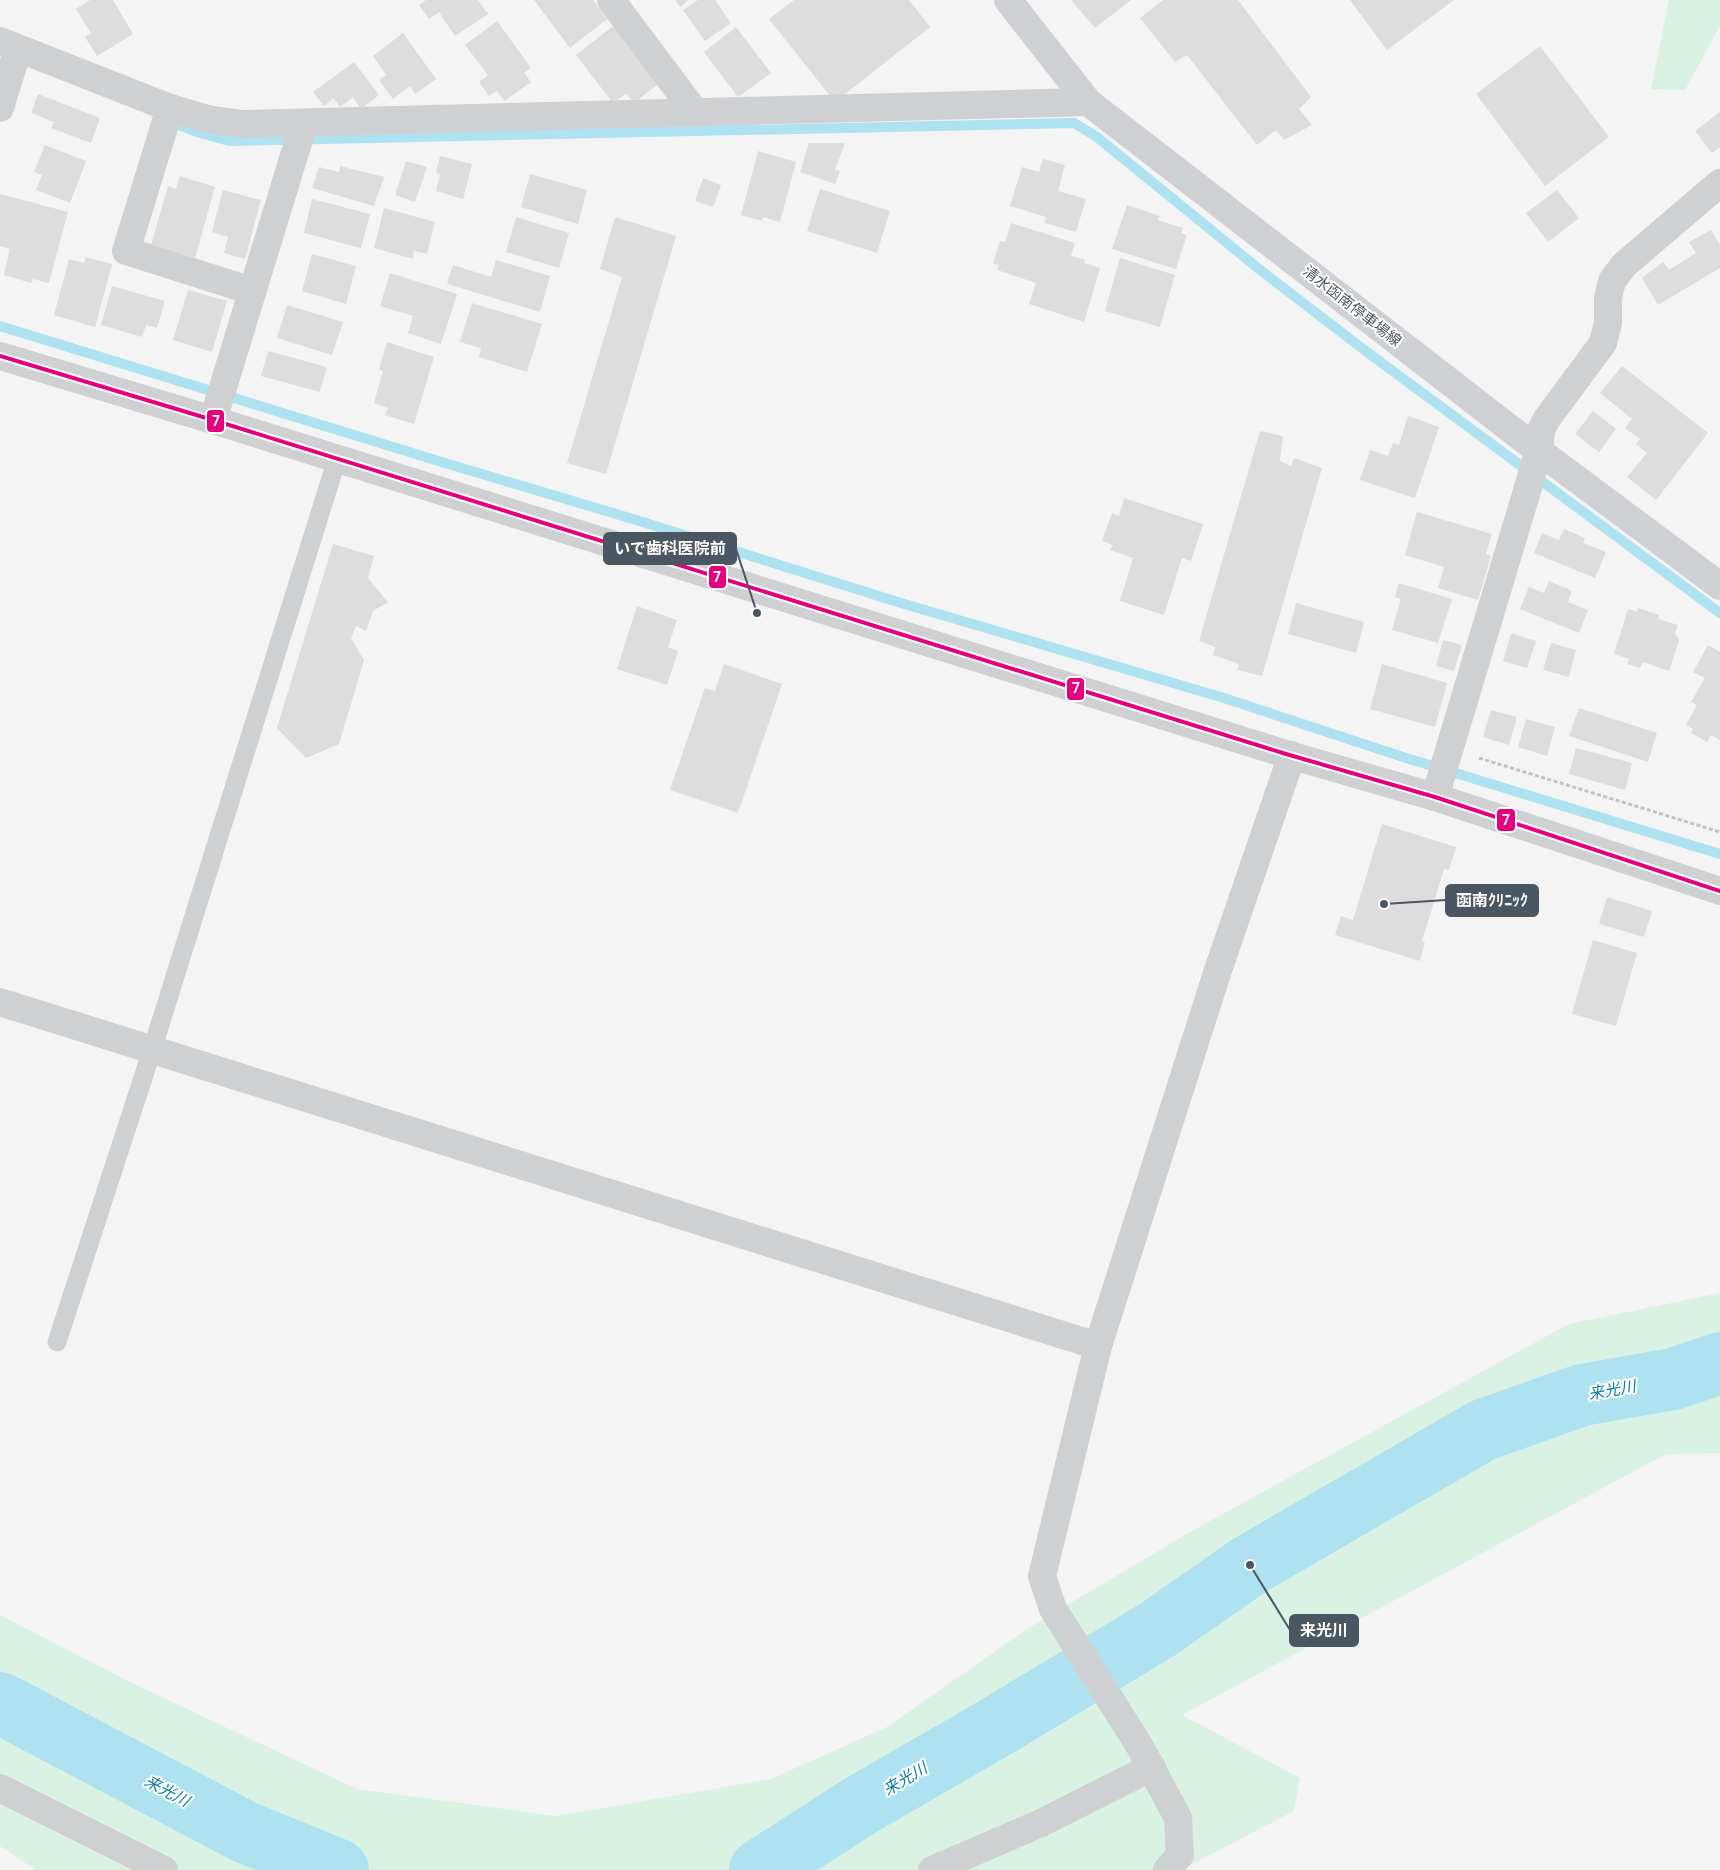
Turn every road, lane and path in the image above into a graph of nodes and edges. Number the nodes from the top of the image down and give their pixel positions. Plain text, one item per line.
1 (611, 0) edge
2 (1008, 0) edge
3 (10, 54) edge
4 (1088, 102) junction
5 (0, 108) edge
6 (695, 112) junction
7 (166, 120) junction
8 (304, 123) junction
9 (1720, 182) edge
10 (252, 291) junction
11 (0, 356) edge
12 (212, 420) junction
13 (1539, 451) junction
14 (337, 459) junction
15 (1719, 582) edge
16 (1450, 748) junction
17 (1292, 755) junction
18 (1435, 797) junction
19 (1720, 832) edge
20 (1720, 891) edge
21 (0, 1002) edge
22 (152, 1050) junction
23 (57, 1342) dead end
24 (1098, 1346) junction
25 (1146, 1756) junction
26 (0, 1788) edge
27 (164, 1870) edge
28 (932, 1870) edge
29 (1167, 1870) edge

1 - 6 street
2 - 4 main road, 清水函南停車場線
3 - 5 street
3 - 7 street
4 - 6 street
4 - 13 main road, 清水函南停車場線
6 - 8 street
7 - 8 street
7 - 10 street
8 - 10 street
9 - 13 street
10 - 12 street
11 - 12 street
12 - 14 street
13 - 15 main road, 清水函南停車場線
13 - 16 street
14 - 17 street
14 - 22 lane
16 - 18 street
16 - 19 path
17 - 18 street
17 - 24 street
18 - 20 street
21 - 22 street
22 - 23 lane
22 - 24 street
24 - 25 street
25 - 28 street
25 - 29 street
26 - 27 street

